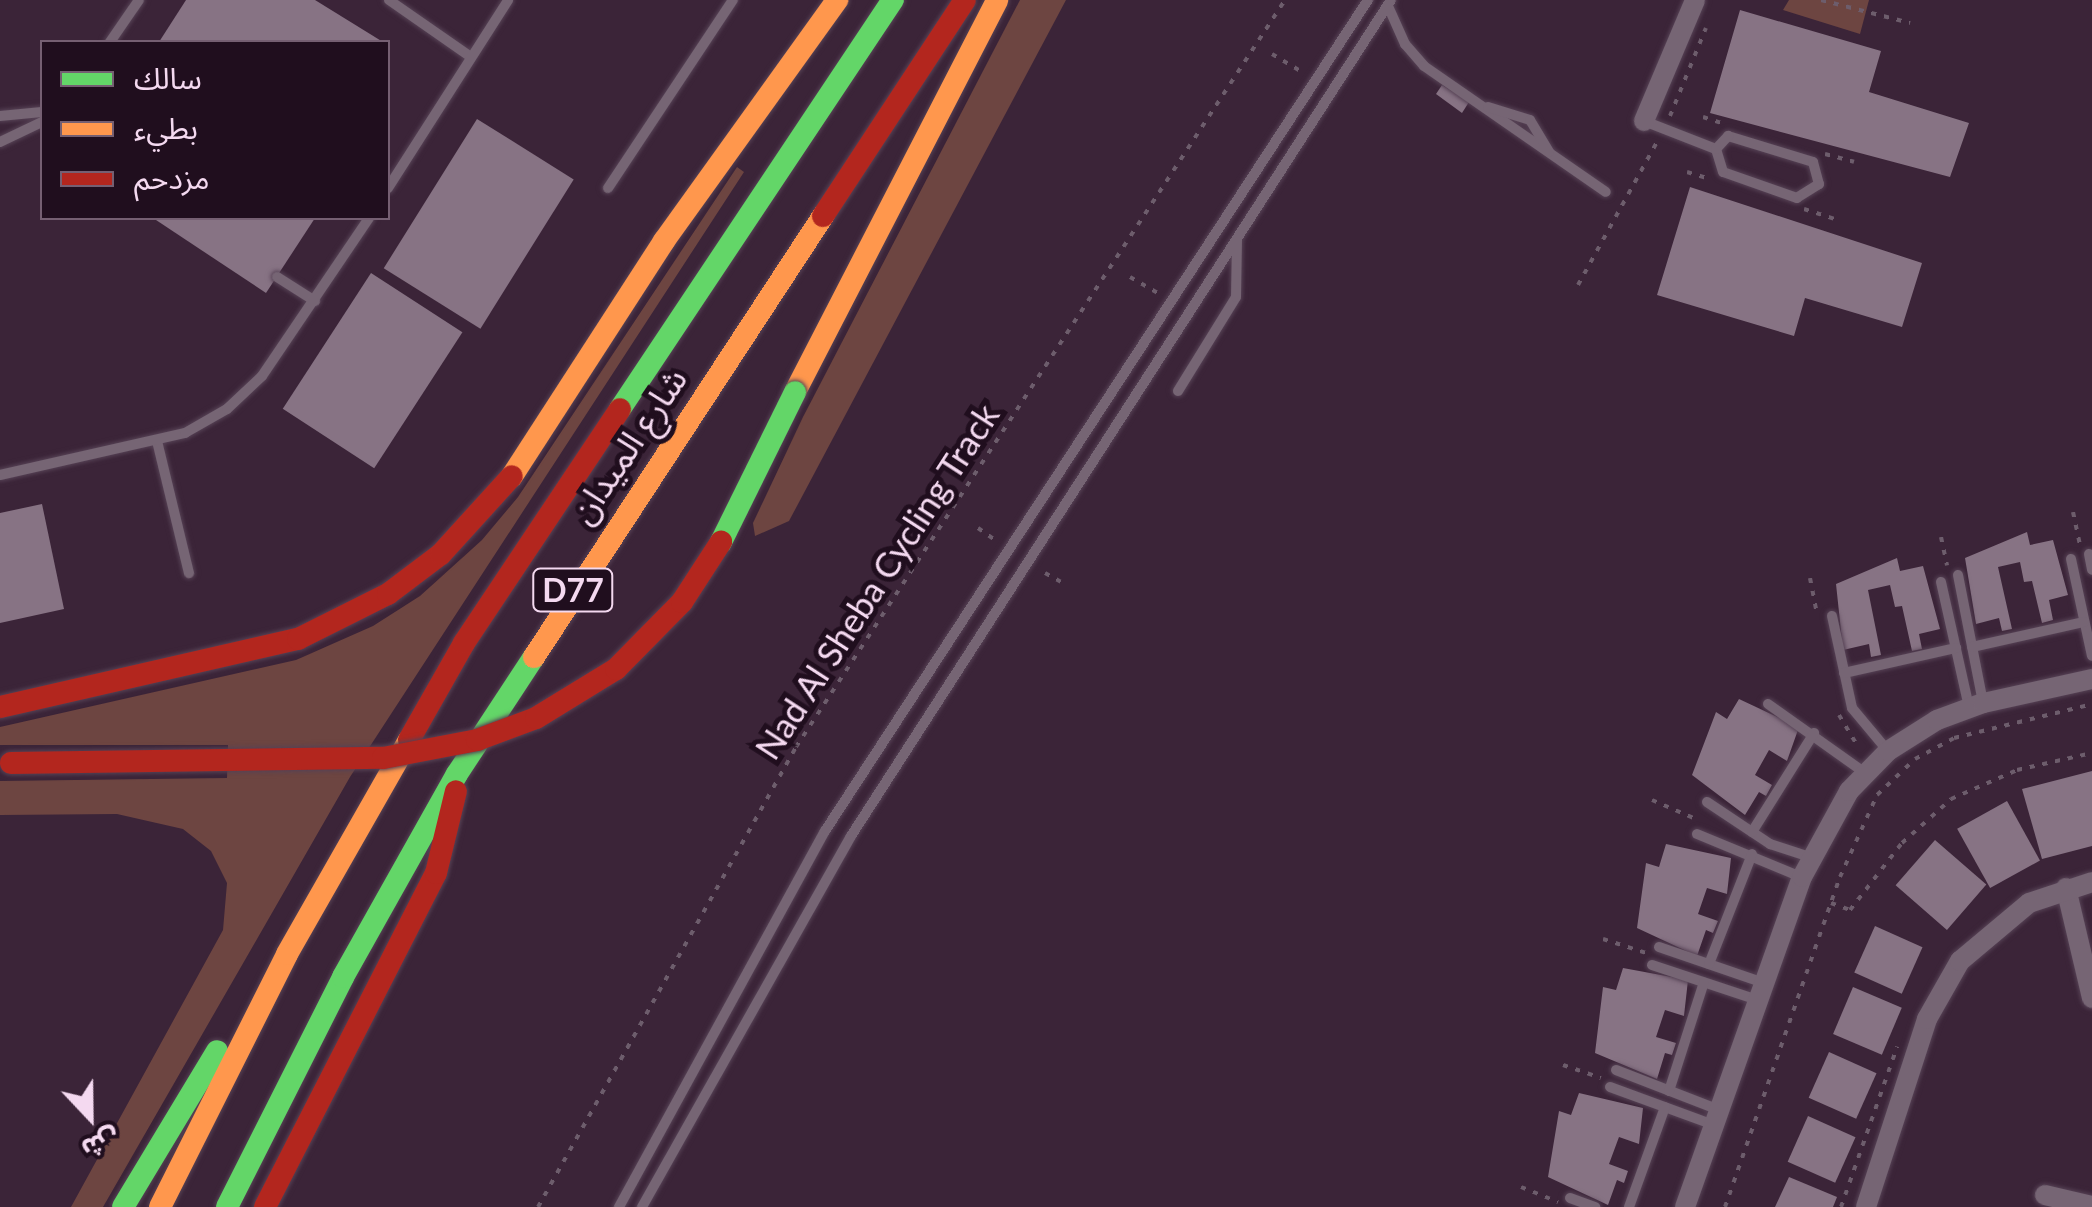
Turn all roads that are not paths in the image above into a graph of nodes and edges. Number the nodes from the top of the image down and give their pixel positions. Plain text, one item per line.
1 (139, 0) edge
2 (389, 0) edge
3 (508, 0) edge
4 (733, 0) edge
5 (838, 0) edge
6 (893, 0) edge
7 (965, 0) edge
8 (997, 0) edge
9 (1368, 0) edge
10 (1695, 0) edge
11 (1390, 3) edge
12 (111, 40) edge
13 (471, 56) junction
14 (40, 112) edge
15 (0, 116) edge
16 (40, 123) edge
17 (1654, 125) joint
18 (0, 142) edge
19 (1716, 148) junction
20 (390, 185) edge
21 (608, 188) dead end
22 (1606, 192) dead end
23 (368, 220) edge
24 (1237, 240) junction
25 (277, 276) dead end
26 (315, 301) junction
27 (1178, 391) dead end
28 (157, 441) junction
29 (0, 476) edge
30 (2089, 554) dead end
31 (2070, 559) dead end
32 (2092, 570) edge
33 (189, 573) dead end
34 (1958, 575) dead end
35 (1941, 582) dead end
36 (1832, 616) dead end
37 (2084, 622) junction
38 (1972, 647) junction
39 (1956, 648) junction
40 (2092, 656) edge
41 (1844, 673) junction
42 (2092, 679) edge
43 (1768, 704) dead end
44 (1976, 705) junction
45 (0, 707) edge
46 (1814, 733) junction
47 (1888, 751) junction
48 (6, 763) edge
49 (1864, 773) junction
50 (457, 774) junction
51 (1708, 802) dead end
52 (1752, 832) junction
53 (1697, 834) dead end
54 (1752, 854) junction
55 (1806, 868) junction
56 (2092, 882) edge
57 (2066, 888) junction
58 (1659, 946) dead end
59 (287, 954) junction
60 (1652, 964) dead end
61 (1710, 964) junction
62 (1704, 982) junction
63 (1762, 992) junction
64 (2092, 998) edge
65 (1616, 1070) dead end
66 (1610, 1087) dead end
67 (1669, 1091) junction
68 (1665, 1107) junction
69 (1717, 1118) junction
70 (2045, 1195) dead end
71 (2090, 1199) edge
72 (1570, 1202) edge
73 (123, 1207) edge
74 (160, 1207) edge
75 (226, 1207) edge
76 (264, 1207) edge
77 (619, 1207) edge
78 (642, 1207) edge
79 (1595, 1207) edge
80 (1630, 1207) edge
81 (1686, 1207) edge
82 (1866, 1207) edge

1 - 12 lane
2 - 13 lane
3 - 13 lane
4 - 21 lane
5 - 45 main road
6 - 59 main road, شارع الميدان / D77
7 - 50 main road, شارع الميدان / D77
8 - 48 main road, bridge
9 - 77 lane
10 - 17 street
11 - 22 lane
11 - 24 lane
13 - 20 lane
14 - 15 lane
16 - 18 lane
17 - 19 lane
19 - 19 lane
23 - 26 lane
24 - 27 lane
24 - 78 lane
25 - 26 lane
26 - 28 lane
28 - 29 lane
28 - 33 lane
30 - 32 lane
31 - 37 lane
34 - 38 lane
35 - 39 lane
36 - 41 lane
37 - 38 lane
37 - 40 lane
38 - 44 lane
39 - 41 lane
39 - 44 lane
41 - 47 lane
42 - 44 street
43 - 46 lane
44 - 47 street
46 - 49 lane
46 - 52 lane
47 - 49 street
49 - 55 street
50 - 75 main road, شارع الميدان / D77
50 - 76 main road
51 - 52 lane
52 - 55 lane
53 - 54 lane
54 - 55 lane
54 - 61 lane
55 - 63 street
56 - 57 street
57 - 64 street
57 - 82 street
58 - 61 lane
59 - 73 main road
59 - 74 main road, شارع الميدان / D77
60 - 62 lane
61 - 63 lane
62 - 63 lane
62 - 67 lane
63 - 69 street
65 - 67 lane
66 - 68 lane
67 - 69 lane
68 - 69 lane
68 - 80 lane
69 - 81 street
70 - 71 street
72 - 79 lane

